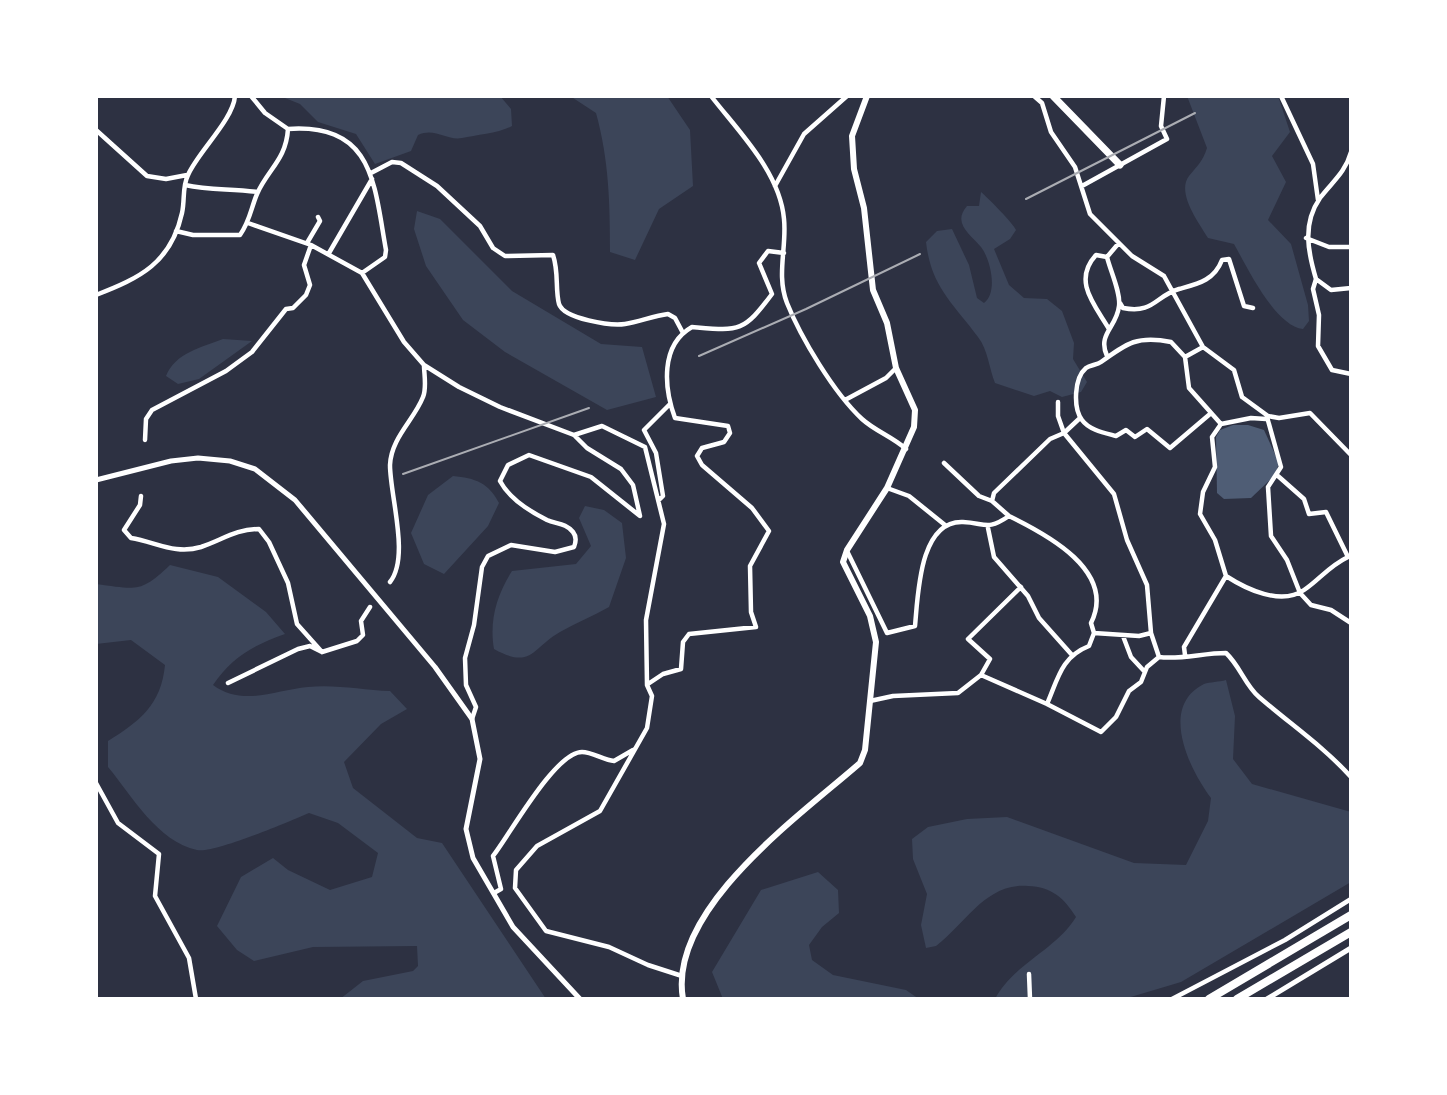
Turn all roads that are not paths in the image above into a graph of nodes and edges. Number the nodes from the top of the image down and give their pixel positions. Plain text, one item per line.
1 (235, 96) edge
2 (251, 96) edge
3 (705, 96) edge
4 (847, 96) edge
5 (867, 96) edge
6 (1034, 96) edge
7 (1053, 96) edge
8 (1164, 96) edge
9 (1281, 96) edge
10 (712, 98) edge
11 (96, 130) edge
12 (288, 130) junction
13 (1351, 152) edge
14 (1120, 165) junction
15 (188, 175) junction
16 (372, 176) junction
17 (185, 185) junction
18 (1082, 186) junction
19 (774, 187) junction
20 (257, 192) junction
21 (1318, 201) junction
22 (318, 217) dead end
23 (248, 223) junction
24 (177, 231) junction
25 (1306, 238) junction
26 (309, 244) junction
27 (1118, 244) junction
28 (1351, 247) edge
29 (329, 253) junction
30 (784, 253) junction
31 (1107, 257) junction
32 (362, 273) junction
33 (1316, 279) junction
34 (1351, 288) edge
35 (1174, 292) junction
36 (96, 295) edge
37 (1120, 303) junction
38 (1253, 308) dead end
39 (1109, 329) junction
40 (683, 333) junction
41 (1203, 347) junction
42 (1107, 356) junction
43 (1185, 357) junction
44 (424, 365) junction
45 (897, 368) junction
46 (1351, 374) edge
47 (845, 400) junction
48 (1058, 402) dead end
49 (670, 404) junction
50 (1210, 414) junction
51 (1080, 418) junction
52 (1267, 418) junction
53 (1221, 424) junction
54 (1064, 433) junction
55 (574, 435) junction
56 (145, 440) dead end
57 (905, 449) junction
58 (1351, 455) edge
59 (944, 463) dead end
60 (1278, 476) junction
61 (96, 480) edge
62 (887, 488) junction
63 (141, 496) dead end
64 (660, 500) junction
65 (992, 501) junction
66 (1009, 516) junction
67 (945, 525) junction
68 (988, 528) junction
69 (847, 550) junction
70 (1226, 576) junction
71 (390, 582) dead end
72 (1021, 587) junction
73 (1300, 593) junction
74 (370, 607) dead end
75 (1351, 623) edge
76 (1094, 633) junction
77 (1152, 633) junction
78 (1123, 636) junction
79 (322, 652) junction
80 (1072, 655) junction
81 (1185, 655) junction
82 (1159, 657) junction
83 (1144, 671) junction
84 (981, 676) junction
85 (228, 683) dead end
86 (647, 685) junction
87 (870, 701) junction
88 (1047, 704) junction
89 (472, 719) junction
90 (643, 738) junction
91 (1351, 777) edge
92 (96, 783) edge
93 (494, 893) junction
94 (1351, 899) edge
95 (1351, 915) edge
96 (1351, 932) edge
97 (1351, 948) edge
98 (1029, 974) dead end
99 (682, 976) junction
100 (196, 999) edge
101 (580, 999) edge
102 (683, 999) edge
103 (1030, 999) edge
104 (1172, 999) edge
105 (1209, 999) edge
106 (1237, 999) edge
107 (1267, 999) edge

1 - 15 street
2 - 12 street
3 - 10 street
4 - 19 street
5 - 45 main road
6 - 18 street
7 - 14 main road
8 - 14 street
9 - 21 street
10 - 19 street
11 - 15 street
12 - 16 street
12 - 20 street
13 - 21 street
14 - 18 street
15 - 17 street
16 - 29 street
16 - 32 street
16 - 40 street
17 - 20 street
17 - 24 street
18 - 27 street
19 - 30 street
20 - 23 street
21 - 25 street
22 - 26 street
23 - 24 street
23 - 26 street
24 - 36 street
25 - 28 street
25 - 33 street
26 - 29 street
26 - 56 street
27 - 31 street
27 - 35 street
29 - 32 street
30 - 40 street
30 - 47 street
31 - 37 street
31 - 39 street
32 - 44 street
33 - 34 street
33 - 46 street
35 - 37 street
35 - 38 street
35 - 41 street
37 - 39 street
39 - 42 street
40 - 49 street
41 - 43 street
41 - 52 street
42 - 43 street
42 - 51 street
43 - 50 street
44 - 55 street
44 - 71 street
45 - 47 street
45 - 57 main road
47 - 57 street
48 - 54 street
49 - 64 street
49 - 86 street
50 - 51 street
50 - 53 street
51 - 54 street
52 - 53 street
52 - 58 street
52 - 60 street
53 - 70 street
54 - 65 street
54 - 77 street
55 - 64 street
55 - 89 street
57 - 62 main road
59 - 65 street
60 - 73 street
60 - 73 street
61 - 89 street
62 - 67 street
62 - 69 main road
63 - 79 street
64 - 86 street
65 - 66 street
66 - 68 street
66 - 76 street
67 - 68 street
67 - 69 street
68 - 72 street
69 - 87 main road
70 - 73 street
70 - 81 street
72 - 80 street
72 - 84 street
73 - 75 street
74 - 79 street
76 - 78 street
76 - 80 street
77 - 78 street
77 - 82 street
78 - 83 street
79 - 85 street
80 - 88 street
81 - 82 street
81 - 91 street
82 - 83 street
83 - 88 street
84 - 87 street
84 - 88 street
86 - 90 street
87 - 99 main road
89 - 93 street
90 - 93 street
90 - 99 street
92 - 100 street
93 - 101 street
94 - 104 street
95 - 105 highway
96 - 106 highway
97 - 107 street
98 - 103 street
99 - 102 main road

